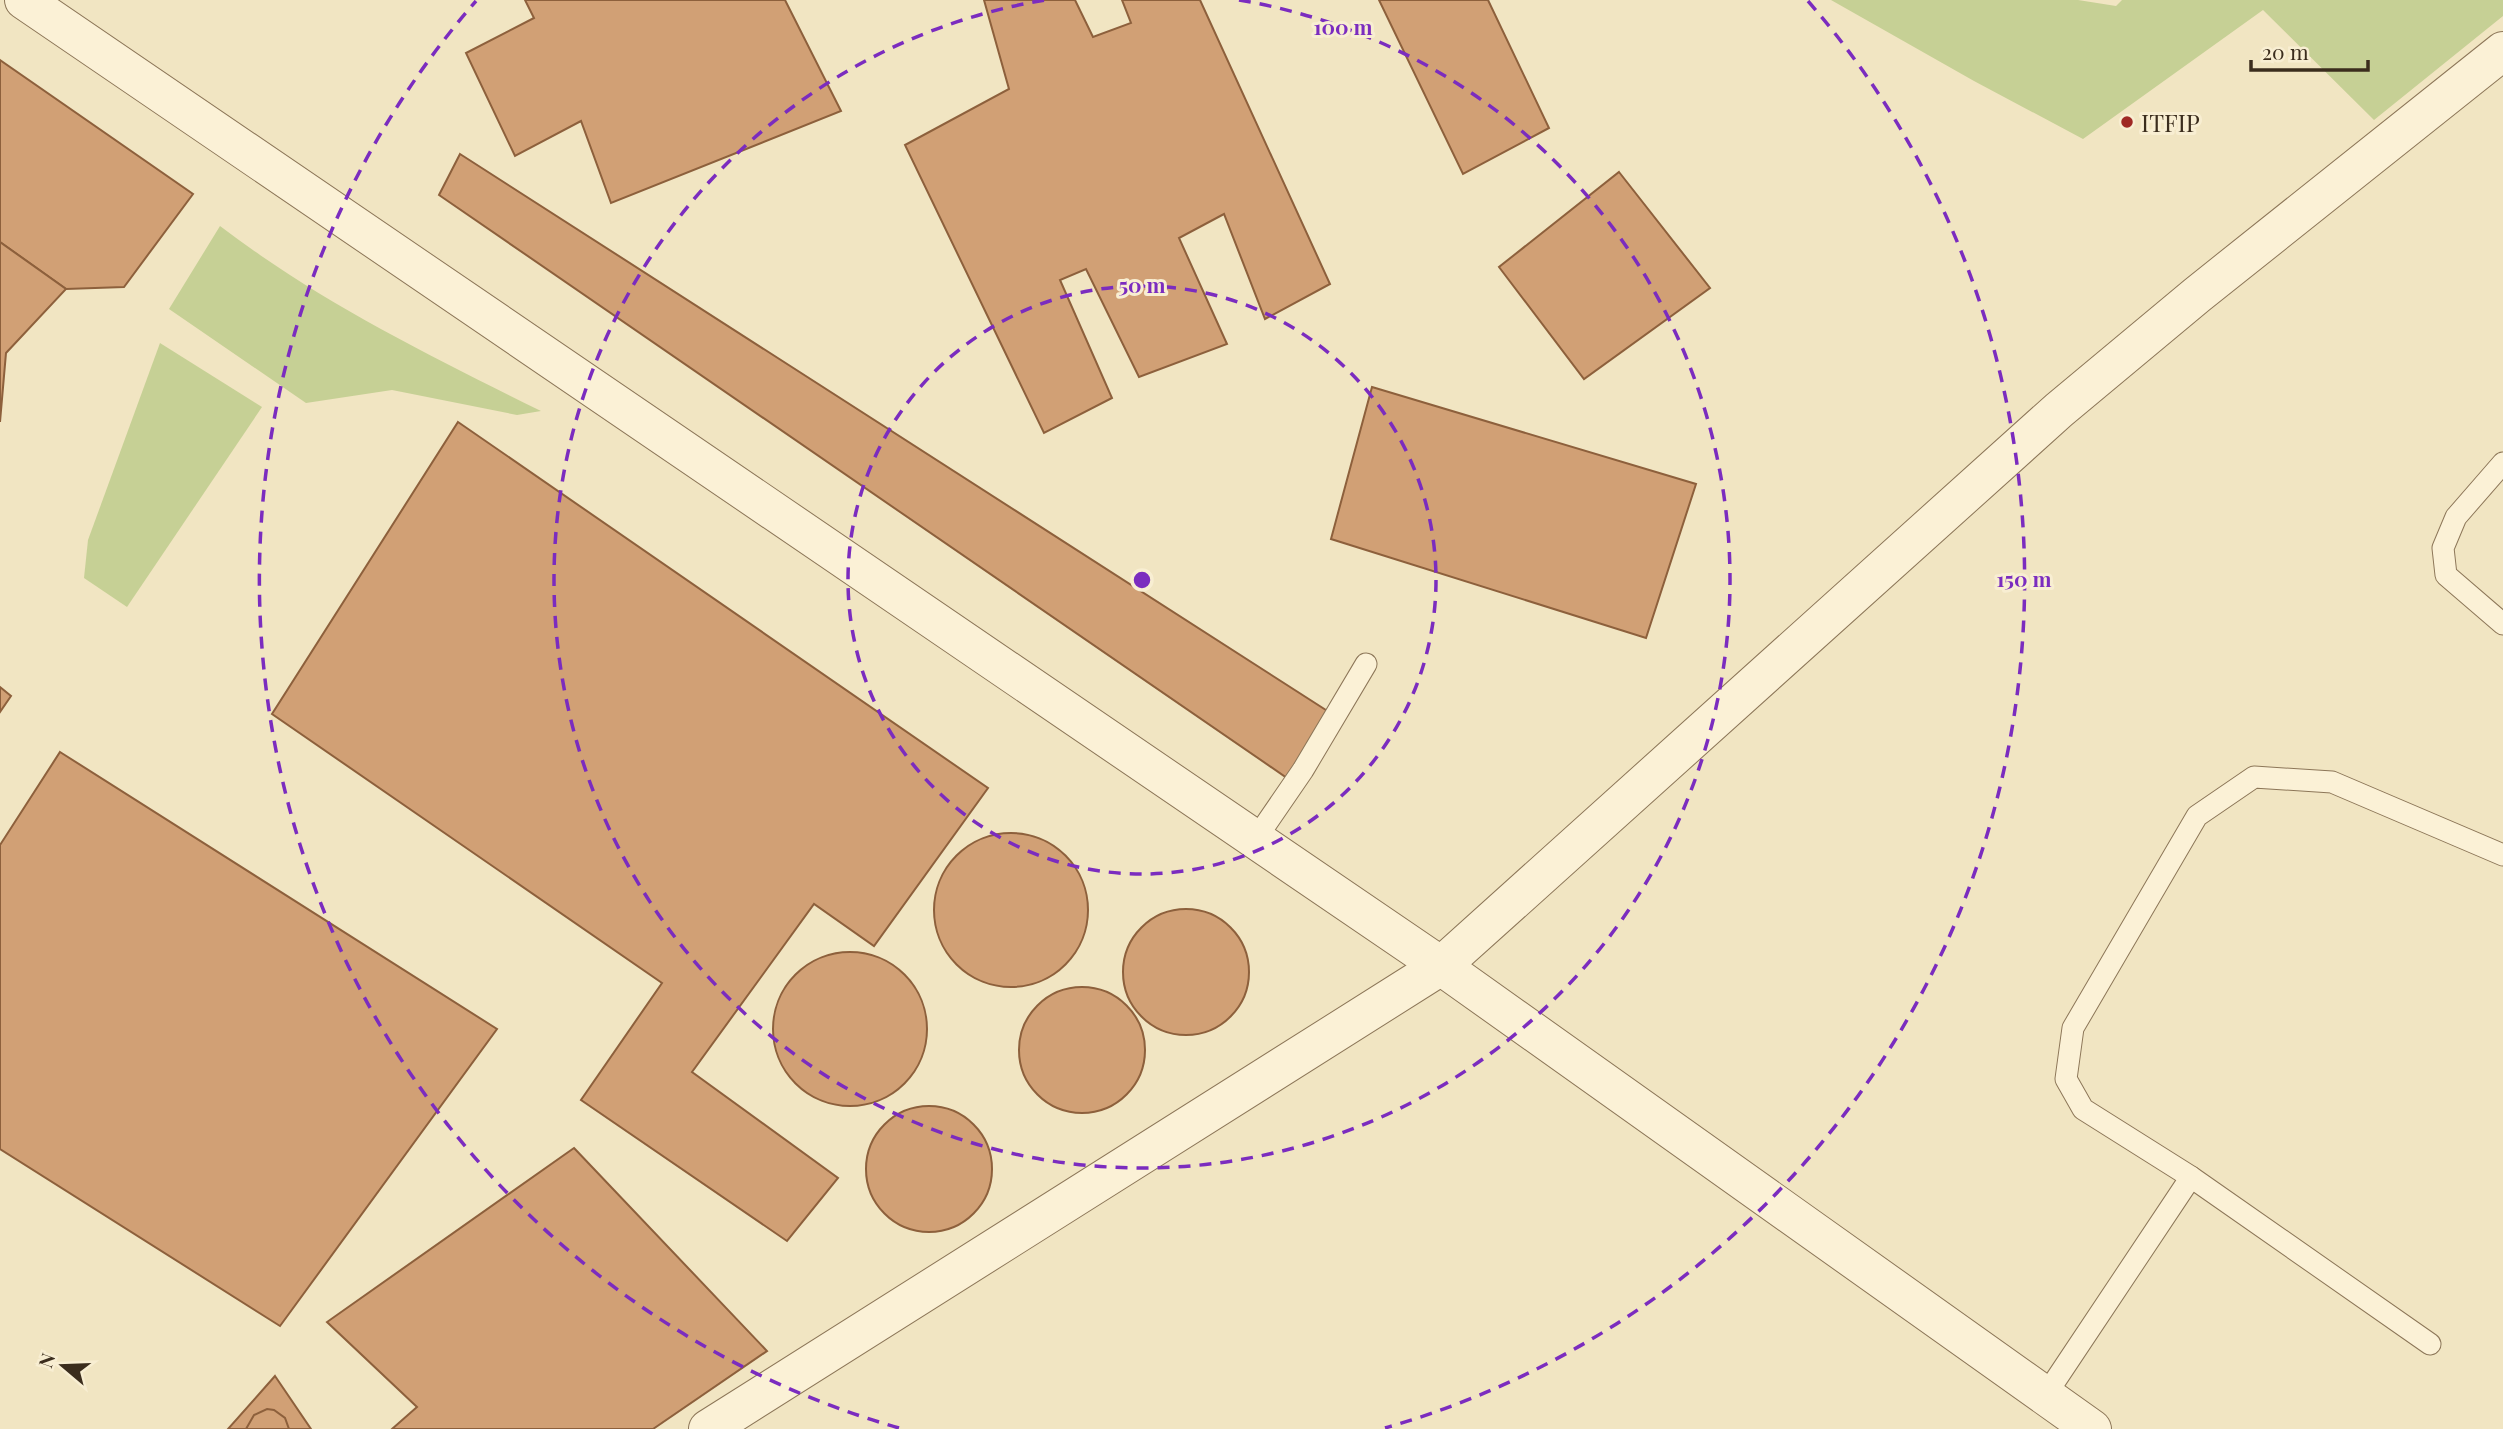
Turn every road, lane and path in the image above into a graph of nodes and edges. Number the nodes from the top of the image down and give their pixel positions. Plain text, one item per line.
1 (24, 0) edge
2 (2503, 51) edge
3 (2503, 463) edge
4 (2503, 624) edge
5 (1366, 664) dead end
6 (1255, 840) junction
7 (2503, 855) edge
8 (1441, 966) junction
9 (2191, 1177) junction
10 (2430, 1344) dead end
11 (2045, 1396) junction
12 (708, 1429) edge
13 (2092, 1429) edge

1 - 6 street
2 - 8 street
3 - 4 lane
5 - 6 lane
6 - 8 street
7 - 9 lane
8 - 11 street
8 - 12 street
9 - 10 lane
9 - 11 lane
11 - 13 street

